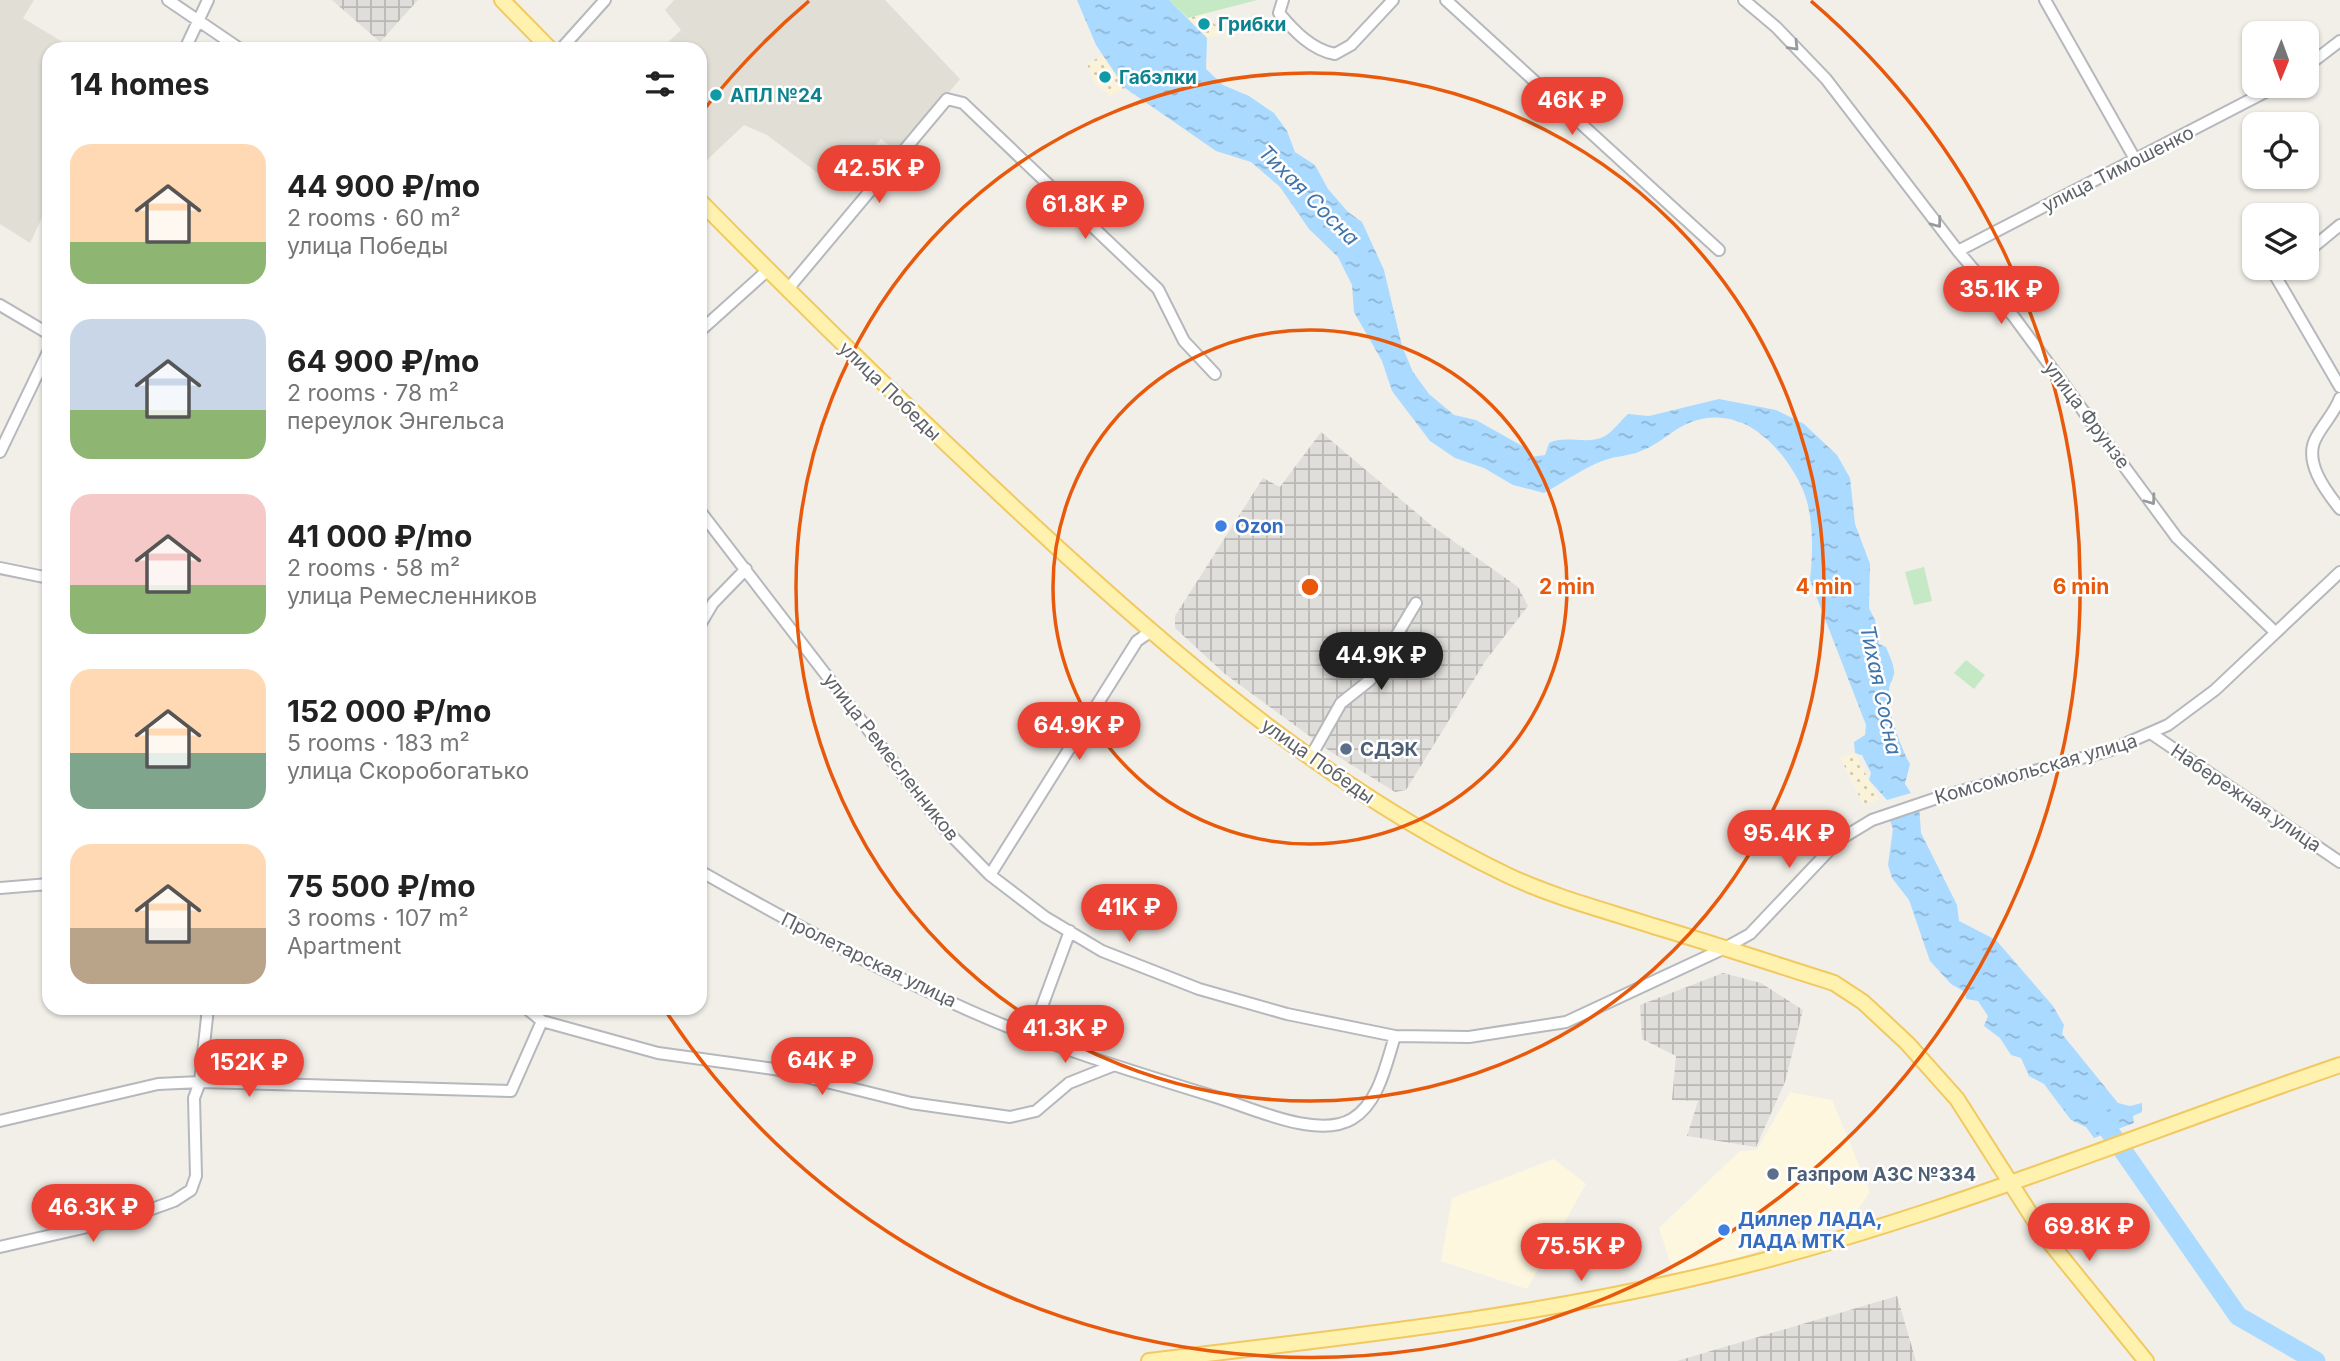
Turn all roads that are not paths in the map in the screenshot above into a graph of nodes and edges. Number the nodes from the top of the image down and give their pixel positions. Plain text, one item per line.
1 (168, 0) edge
2 (208, 0) edge
3 (502, 0) edge
4 (606, 0) edge
5 (1283, 0) edge
6 (1393, 0) edge
7 (1446, 0) edge
8 (1744, 0) edge
9 (2045, 0) edge
10 (200, 20) junction
11 (2340, 41) edge
12 (189, 42) edge
13 (230, 42) edge
14 (543, 42) edge
15 (567, 42) edge
16 (2319, 57) edge
17 (2256, 98) edge
18 (2135, 159) junction
19 (707, 208) edge
20 (2340, 225) edge
21 (2319, 242) edge
22 (1719, 250) dead end
23 (1958, 251) junction
24 (768, 270) junction
25 (2276, 280) edge
26 (787, 290) junction
27 (0, 305) edge
28 (707, 325) edge
29 (42, 330) edge
30 (42, 365) edge
31 (1215, 374) dead end
32 (2340, 387) edge
33 (2340, 398) edge
34 (0, 452) edge
35 (2340, 509) edge
36 (707, 519) edge
37 (0, 568) edge
38 (746, 569) junction
39 (2340, 572) edge
40 (42, 577) edge
41 (1416, 603) dead end
42 (707, 613) edge
43 (2274, 631) junction
44 (1150, 632) junction
45 (2152, 734) junction
46 (1310, 758) junction
47 (2340, 862) edge
48 (990, 875) junction
49 (707, 876) edge
50 (42, 885) edge
51 (0, 888) edge
52 (1070, 931) junction
53 (1723, 949) junction
54 (207, 1015) edge
55 (536, 1015) edge
56 (542, 1021) junction
57 (1031, 1036) junction
58 (1395, 1036) junction
59 (2340, 1065) edge
60 (1112, 1066) junction
61 (200, 1082) junction
62 (0, 1121) edge
63 (2009, 1185) junction
64 (0, 1247) edge
65 (1149, 1361) edge
66 (2146, 1361) edge

1 - 10 street
2 - 10 street
3 - 14 main road
4 - 15 street
5 - 6 street
7 - 22 street
8 -> 23 street, улица Фрунзе
9 - 18 street
10 - 12 street
10 - 13 street
11 - 16 street
17 - 18 street, улица Тимошенко
18 - 23 street, улица Тимошенко
19 - 24 main road, улица Победы
20 - 21 street
23 -> 43 street, улица Фрунзе
24 - 26 main road, улица Победы
24 - 28 street
25 - 32 street
26 - 31 street
26 - 44 main road, улица Победы
27 - 29 street
30 - 34 street
33 - 35 street
36 - 38 street, улица Ремесленников
37 - 40 street
38 - 42 street
38 - 48 street, улица Ремесленников
39 - 43 street, Комсомольская улица
41 - 46 street
43 - 45 street, Комсомольская улица
44 - 46 main road, улица Победы
44 - 48 street
45 - 47 street, Набережная улица
45 - 53 street, Комсомольская улица
46 - 53 main road, улица Победы
48 - 52 street, улица Ремесленников
49 - 57 street, Пролетарская улица
50 - 51 street
52 - 57 street
52 - 58 street, улица Ремесленников
53 - 58 street, улица Ремесленников
53 - 63 main road, улица Победы
54 - 61 street
55 - 56 street
56 - 60 street
56 - 61 street
57 - 60 street, Пролетарская улица
58 - 60 street, Пролетарская улица
59 - 63 main road
61 - 62 street
61 - 64 street
63 - 65 main road
63 - 66 main road, улица Победы

